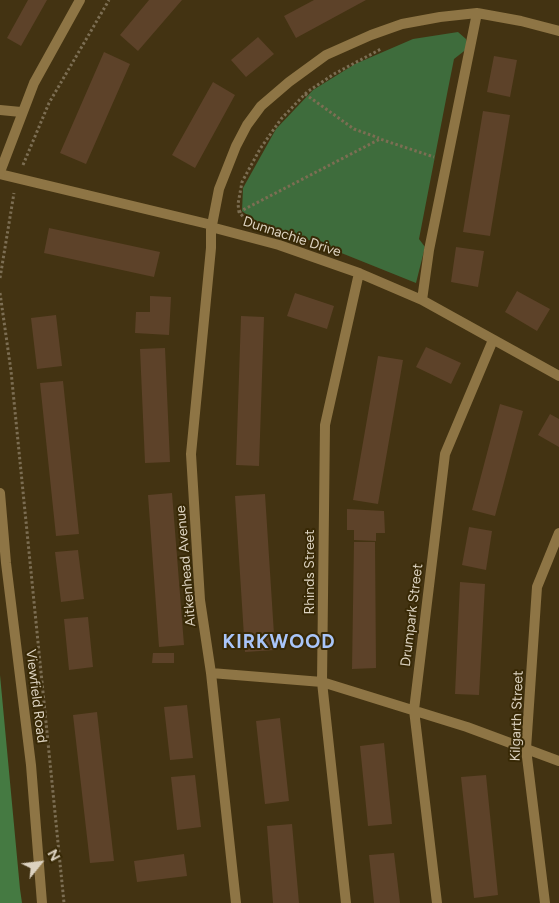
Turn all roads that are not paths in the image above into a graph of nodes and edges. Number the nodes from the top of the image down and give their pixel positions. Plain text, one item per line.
1 (80, 0) edge
2 (477, 13) junction
3 (559, 31) edge
4 (0, 110) edge
5 (21, 112) junction
6 (0, 173) edge
7 (211, 226) junction
8 (359, 273) junction
9 (422, 300) junction
10 (493, 340) junction
11 (559, 376) edge
12 (0, 493) edge
13 (559, 533) edge
14 (211, 673) junction
15 (322, 682) junction
16 (414, 710) junction
17 (526, 749) junction
18 (559, 761) edge
19 (42, 903) edge
20 (236, 903) edge
21 (346, 903) edge
22 (437, 903) edge
23 (545, 903) edge

1 - 5 street
2 - 3 street, Aitkenhead Avenue
2 - 7 street, Aitkenhead Avenue
2 - 9 street
4 - 5 street
5 - 6 street
6 - 7 street, Dunnachie Drive
7 - 8 street, Dunnachie Drive
7 - 14 street, Aitkenhead Avenue
8 - 9 street, Dunnachie Drive
8 - 15 street, Rhinds Street
9 - 10 street, Dunnachie Drive
10 - 11 street, Dunnachie Drive
10 - 16 street, Drumpark Street
12 - 19 street, Viewfield Road
13 - 17 street, Kilgarth Street
14 - 15 street
14 - 20 street, Aitkenhead Avenue
15 - 16 street
15 - 21 street, Rhinds Street
16 - 17 street
16 - 22 street, Drumpark Street
17 - 18 street
17 - 23 street, Kilgarth Street

